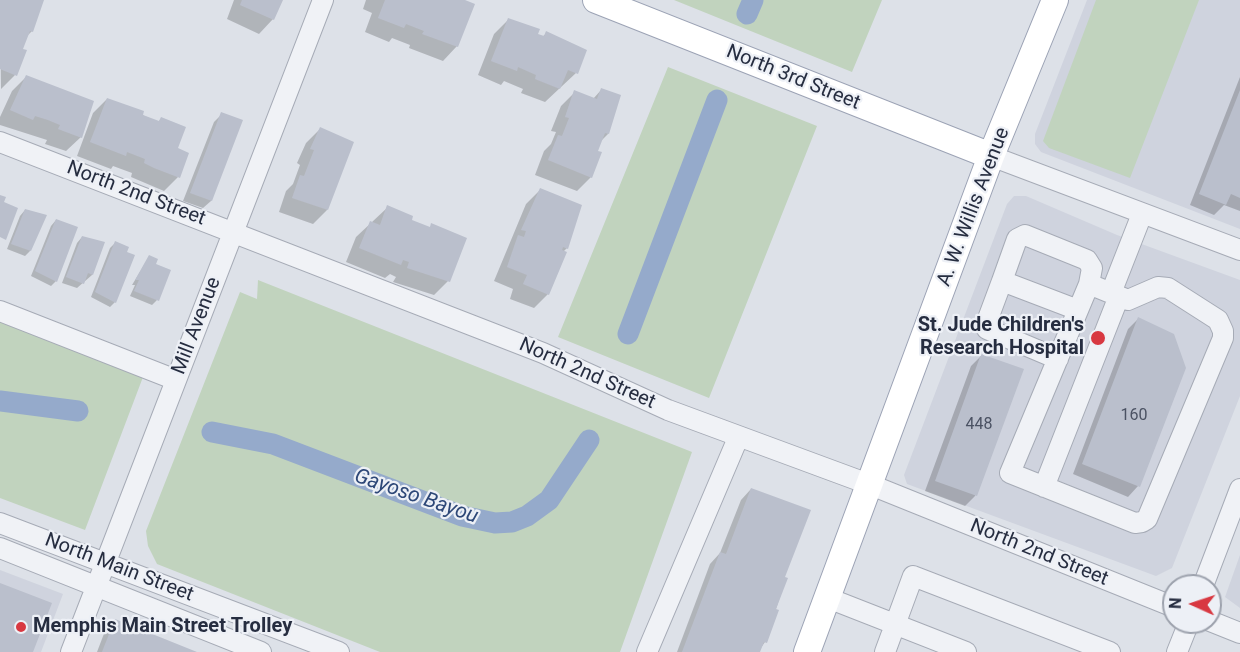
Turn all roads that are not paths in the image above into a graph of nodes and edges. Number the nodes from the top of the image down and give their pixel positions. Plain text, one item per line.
1 (323, 0) edge
2 (596, 0) edge
3 (1055, 0) edge
4 (0, 142) edge
5 (991, 156) junction
6 (1142, 214) junction
7 (233, 231) junction
8 (1240, 250) edge
9 (1002, 282) junction
10 (1089, 284) junction
11 (1115, 295) junction
12 (1078, 310) junction
13 (0, 311) edge
14 (1058, 359) junction
15 (176, 380) junction
16 (738, 438) junction
17 (871, 485) junction
18 (1044, 487) junction
19 (1240, 489) edge
20 (0, 523) edge
21 (0, 548) edge
22 (106, 563) junction
23 (1208, 574) edge
24 (97, 586) junction
25 (828, 598) junction
26 (1162, 602) edge
27 (896, 624) junction
28 (268, 625) junction
29 (1222, 626) edge
30 (1240, 633) edge
31 (1185, 634) edge
32 (71, 652) edge
33 (259, 652) edge
34 (339, 652) edge
35 (647, 652) edge
36 (807, 652) edge
37 (885, 652) edge
38 (966, 652) edge
39 (1110, 652) edge
40 (1178, 652) edge

1 - 7 street, Mill Avenue
2 - 5 main road, North 3rd Street
3 - 5 main road, A. W. Willis Avenue
4 - 7 street, North 2nd Street
5 - 6 street
5 - 17 main road, A. W. Willis Avenue
6 - 8 street
6 - 11 street
7 - 15 street, Mill Avenue
7 - 16 street, North 2nd Street
9 - 10 street
9 - 12 street
9 - 14 street
10 - 11 street
10 - 12 street
11 - 18 street
11 - 18 street
12 - 14 street
13 - 15 street
14 - 18 street
15 - 22 street, Mill Avenue
16 - 17 street, North 2nd Street
16 - 35 street
17 - 25 main road, A. W. Willis Avenue
17 - 26 street, North 2nd Street
19 - 23 street
20 - 22 street, North Main Street
21 - 24 street, North Main Street
22 - 24 street, Mill Avenue
22 - 28 street, North Main Street
24 - 32 street, Mill Avenue
24 - 33 street, North Main Street
25 - 27 street
25 - 36 main road, A. W. Willis Avenue
27 - 37 street
27 - 38 street
27 - 39 street
28 - 33 street
28 - 34 street, North Main Street
29 - 30 street
31 - 40 street

